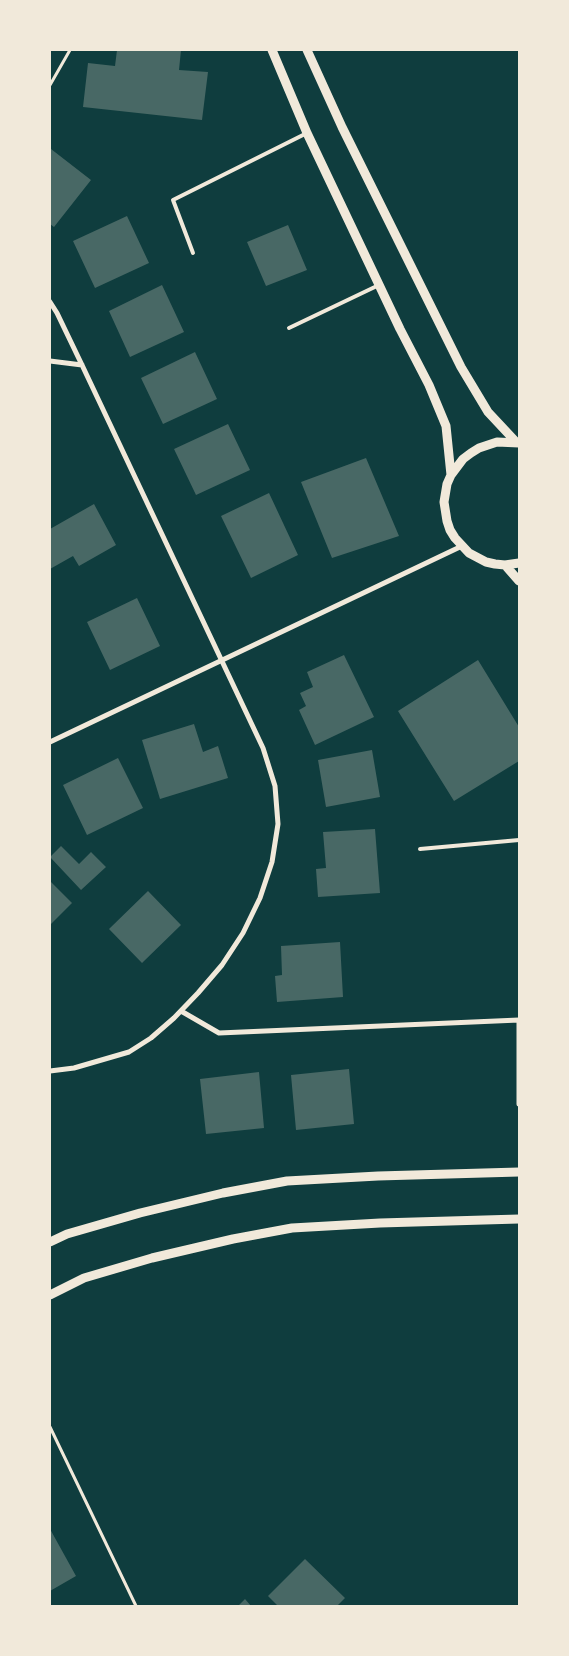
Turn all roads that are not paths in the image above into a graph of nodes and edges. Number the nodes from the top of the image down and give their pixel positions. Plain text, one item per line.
1 (272, 50) edge
2 (307, 50) edge
3 (308, 132) junction
4 (193, 253) dead end
5 (379, 285) junction
6 (50, 302) edge
7 (289, 328) dead end
8 (50, 361) edge
9 (82, 365) junction
10 (518, 443) edge
11 (451, 475) junction
12 (462, 546) junction
13 (519, 563) edge
14 (504, 565) junction
15 (519, 581) edge
16 (221, 660) junction
17 (50, 742) edge
18 (519, 840) edge
19 (420, 849) dead end
20 (181, 1011) junction
21 (50, 1071) edge
22 (519, 1104) edge
23 (519, 1172) edge
24 (519, 1219) edge
25 (50, 1242) edge
26 (50, 1295) edge

1 - 3 street
2 - 10 street
3 - 4 lane
3 - 5 street
5 - 7 lane
5 - 11 street
6 - 9 street
8 - 9 street
9 - 16 street
10 - 11 street
11 - 12 street
12 - 14 street
12 - 16 street
13 - 14 street
14 - 15 street
16 - 17 street
16 - 20 street
18 - 19 lane
20 - 21 street
20 - 22 street
23 - 25 street
24 - 26 street

